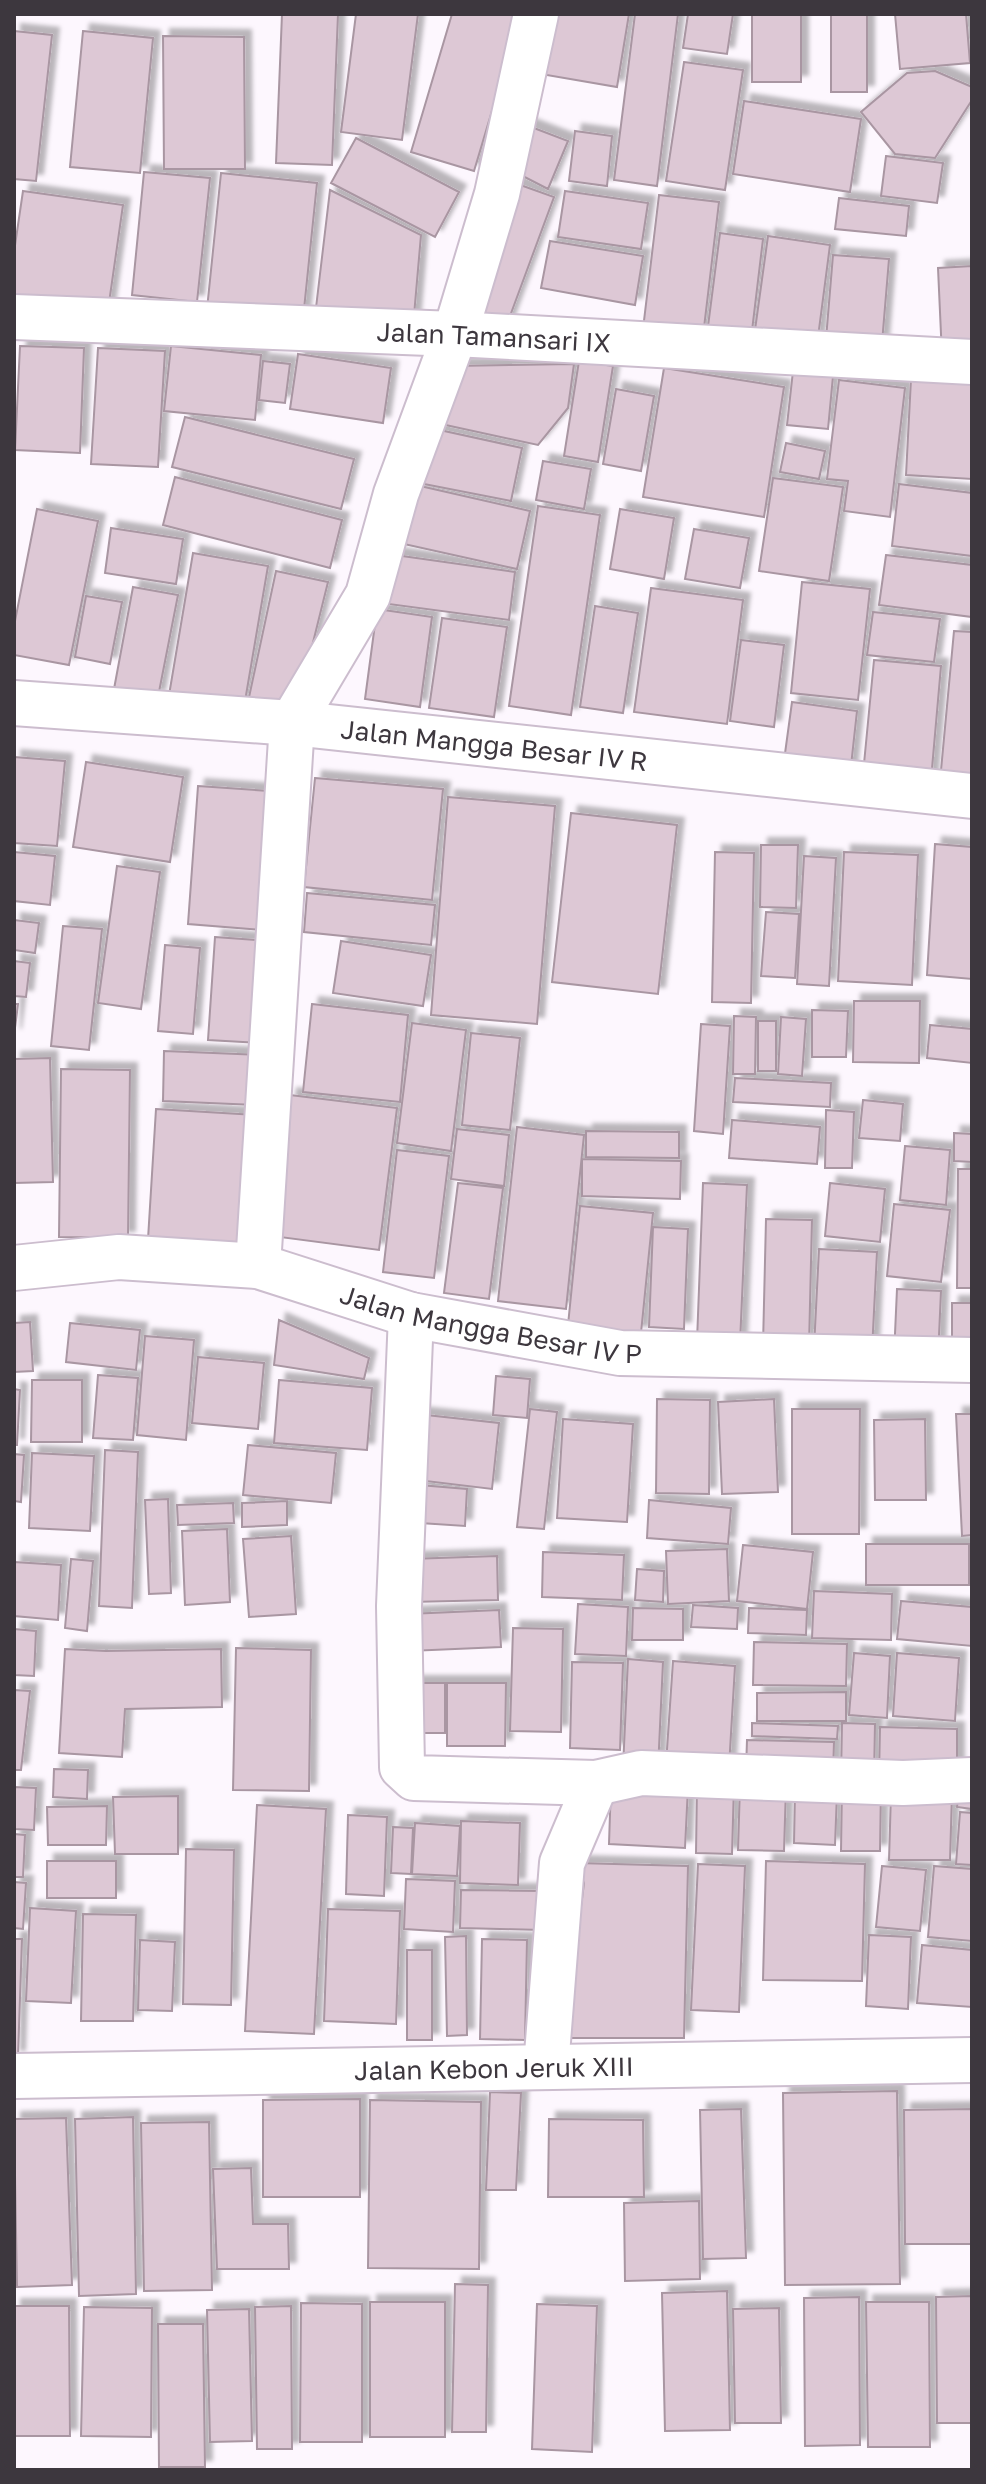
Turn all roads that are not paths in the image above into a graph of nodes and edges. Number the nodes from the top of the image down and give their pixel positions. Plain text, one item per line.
1 (536, 14) edge
2 (14, 317) edge
3 (455, 334) junction
4 (972, 362) edge
5 (14, 703) edge
6 (292, 723) junction
7 (972, 796) edge
8 (258, 1266) junction
9 (14, 1268) edge
10 (411, 1315) junction
11 (972, 1360) edge
12 (972, 1780) edge
13 (596, 1783) junction
14 (972, 2060) edge
15 (546, 2067) junction
16 (14, 2076) edge

1 - 3 street
2 - 3 street, Jalan Tamansari IX
3 - 4 street, Jalan Tamansari IX
3 - 6 street
5 - 6 street, Jalan Mangga Besar IV R
6 - 7 street, Jalan Mangga Besar IV R
6 - 8 street
8 - 9 street, Jalan Mangga Besar IV P
8 - 10 street, Jalan Mangga Besar IV P
10 - 11 street, Jalan Mangga Besar IV P
10 - 13 street
12 - 13 street
13 - 15 street
14 - 15 street, Jalan Kebon Jeruk XIII
15 - 16 street, Jalan Kebon Jeruk XIII

